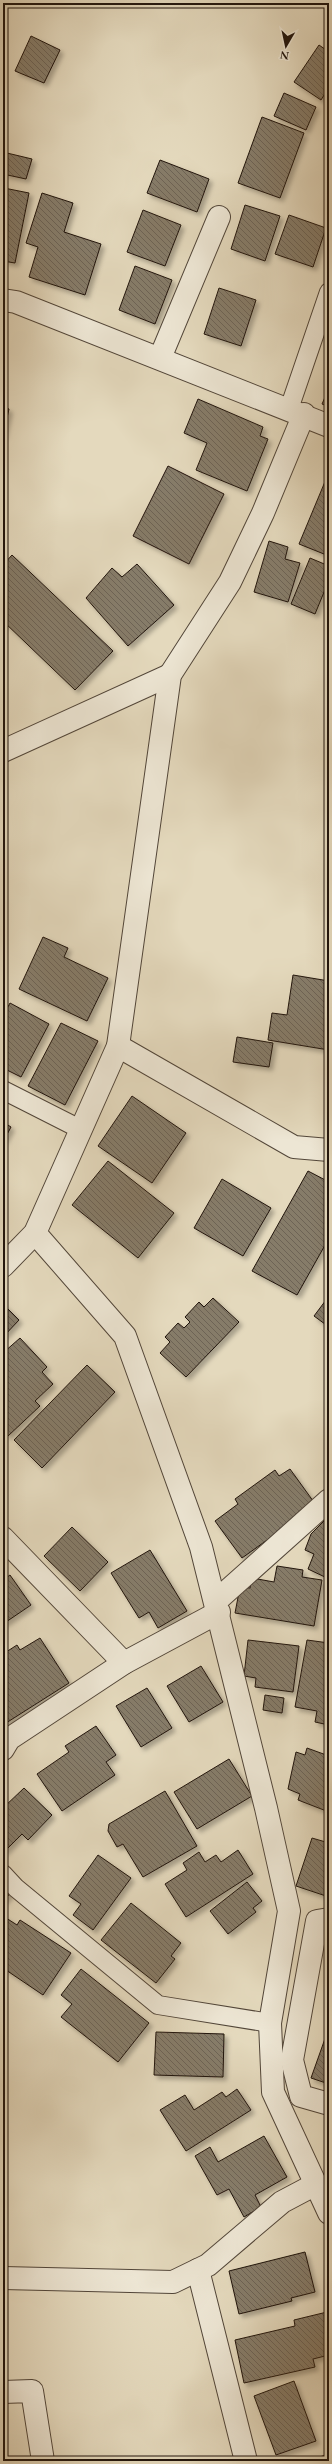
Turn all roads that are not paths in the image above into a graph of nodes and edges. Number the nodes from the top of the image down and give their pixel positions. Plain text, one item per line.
1 (219, 217) dead end
2 (329, 292) edge
3 (3, 300) edge
4 (160, 358) junction
5 (296, 412) junction
6 (329, 426) edge
7 (170, 675) junction
8 (3, 750) edge
9 (118, 1046) junction
10 (3, 1090) edge
11 (80, 1130) junction
12 (329, 1150) edge
13 (35, 1233) junction
14 (3, 1266) edge
15 (329, 1500) edge
16 (3, 1538) edge
17 (218, 1607) junction
18 (124, 1663) junction
19 (3, 1749) edge
20 (3, 1874) edge
21 (329, 1919) edge
22 (270, 2023) junction
23 (329, 2104) edge
24 (316, 2184) junction
25 (329, 2213) edge
26 (198, 2270) junction
27 (3, 2278) edge
28 (3, 2392) edge
29 (43, 2461) edge
30 (246, 2461) edge

1 - 4 street
2 - 5 lane
3 - 4 street
4 - 5 street
5 - 6 street
5 - 7 street
7 - 8 street
7 - 9 street
9 - 11 street
9 - 12 street
10 - 11 lane
11 - 13 street
13 - 14 street
13 - 17 street
15 - 17 street
16 - 18 street
17 - 18 street
17 - 22 street
18 - 19 street
20 - 22 lane
21 - 23 street
22 - 24 street
24 - 25 street
24 - 26 street
26 - 27 street
26 - 30 street
28 - 29 street

